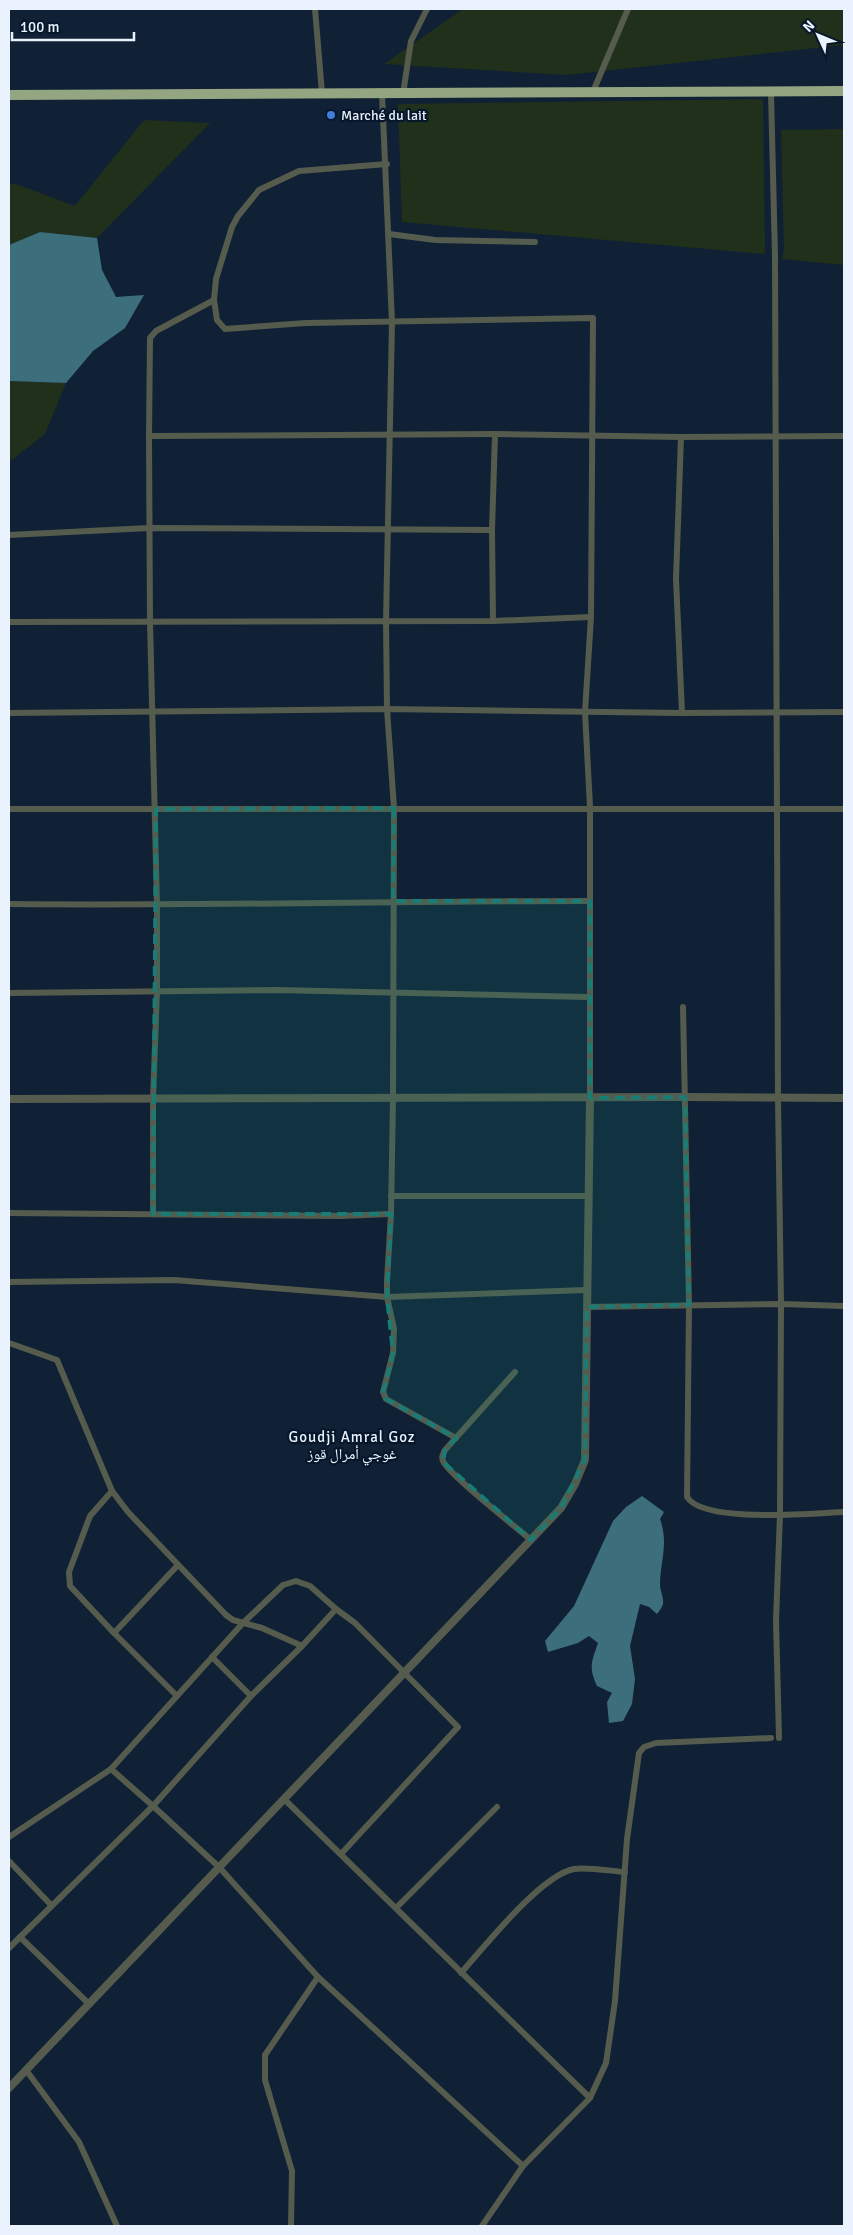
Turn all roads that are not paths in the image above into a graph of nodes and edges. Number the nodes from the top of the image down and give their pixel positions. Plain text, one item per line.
1 (315, 9) edge
2 (427, 9) edge
3 (628, 9) edge
4 (844, 91) edge
5 (322, 93) junction
6 (771, 93) junction
7 (382, 94) junction
8 (403, 94) junction
9 (592, 94) junction
10 (9, 95) edge
11 (387, 164) junction
12 (389, 234) junction
13 (534, 242) dead end
14 (214, 300) junction
15 (392, 322) junction
16 (495, 434) junction
17 (591, 435) junction
18 (149, 436) junction
19 (390, 436) junction
20 (776, 436) junction
21 (844, 436) edge
22 (681, 437) junction
23 (150, 528) junction
24 (387, 530) junction
25 (492, 530) junction
26 (9, 535) edge
27 (591, 617) junction
28 (386, 621) junction
29 (493, 621) junction
30 (9, 622) edge
31 (150, 622) junction
32 (387, 708) junction
33 (152, 712) junction
34 (585, 712) junction
35 (844, 712) edge
36 (9, 713) edge
37 (682, 713) junction
38 (777, 713) junction
39 (590, 807) junction
40 (156, 808) junction
41 (394, 808) junction
42 (9, 809) edge
43 (844, 809) edge
44 (777, 810) junction
45 (392, 901) junction
46 (590, 901) junction
47 (9, 904) edge
48 (157, 905) junction
49 (158, 992) junction
50 (9, 993) edge
51 (393, 993) junction
52 (588, 997) junction
53 (683, 1007) dead end
54 (685, 1097) junction
55 (590, 1098) junction
56 (778, 1098) junction
57 (844, 1098) edge
58 (9, 1099) edge
59 (153, 1099) junction
60 (393, 1099) junction
61 (391, 1196) junction
62 (588, 1196) junction
63 (9, 1213) edge
64 (153, 1214) junction
65 (391, 1214) junction
66 (9, 1282) edge
67 (587, 1290) junction
68 (387, 1297) junction
69 (781, 1304) junction
70 (689, 1305) junction
71 (844, 1306) edge
72 (587, 1307) junction
73 (9, 1343) edge
74 (515, 1372) dead end
75 (456, 1438) junction
76 (112, 1491) junction
77 (844, 1512) edge
78 (780, 1514) junction
79 (531, 1540) junction
80 (178, 1565) junction
81 (336, 1609) junction
82 (243, 1623) junction
83 (114, 1634) junction
84 (302, 1646) junction
85 (212, 1657) junction
86 (404, 1673) junction
87 (177, 1696) junction
88 (251, 1696) junction
89 (771, 1738) dead end
90 (779, 1738) dead end
91 (111, 1769) junction
92 (284, 1799) junction
93 (153, 1806) junction
94 (497, 1807) dead end
95 (9, 1837) edge
96 (341, 1854) junction
97 (9, 1861) edge
98 (219, 1867) junction
99 (625, 1872) junction
100 (51, 1905) junction
101 (397, 1907) junction
102 (20, 1937) junction
103 (9, 1948) edge
104 (461, 1973) junction
105 (318, 1977) junction
106 (89, 2004) junction
107 (26, 2070) junction
108 (9, 2088) edge
109 (590, 2098) junction
110 (523, 2166) junction
111 (117, 2226) edge
112 (291, 2226) edge
113 (482, 2226) edge

1 - 5 street
2 - 8 street
3 - 9 street
4 - 6 highway
5 - 7 highway
5 - 10 highway
6 - 9 highway
6 - 20 street
7 - 8 highway
7 - 11 street
8 - 9 highway
11 - 12 street
11 - 14 street
12 - 13 street
12 - 15 street
14 - 15 street
14 - 18 street
15 - 17 street
15 - 19 street
16 - 17 street
16 - 19 street
16 - 25 street
17 - 22 street
17 - 27 street
18 - 19 street
18 - 23 street
19 - 24 street
20 - 21 street
20 - 22 street
20 - 38 street
22 - 37 street
23 - 24 street
23 - 26 street
23 - 31 street
24 - 25 street
24 - 28 street
25 - 29 street
27 - 29 street
27 - 34 street
28 - 29 street
28 - 31 street
28 - 32 street
30 - 31 street
31 - 33 street
32 - 33 street
32 - 34 street
32 - 41 street
33 - 36 street
33 - 40 street
34 - 37 street
34 - 39 street
35 - 38 street
37 - 38 street
38 - 44 street
39 - 41 street
39 - 44 street
39 - 46 street
40 - 41 street
40 - 42 street
40 - 48 street
41 - 45 street
43 - 44 street
44 - 56 street
45 - 46 street
45 - 48 street
45 - 51 street
46 - 52 street
47 - 48 street
48 - 49 street
49 - 50 street
49 - 51 street
49 - 59 street
51 - 52 street
51 - 60 street
52 - 55 street
53 - 54 street
54 - 55 street
54 - 56 street
54 - 70 street
55 - 60 street
55 - 62 street
56 - 57 street
56 - 69 street
58 - 59 street
59 - 60 street
59 - 64 street
60 - 61 street
61 - 62 street
61 - 65 street
62 - 67 street
63 - 64 street
64 - 65 street
65 - 68 street
66 - 68 street
67 - 68 street
67 - 72 street
68 - 75 street
69 - 70 street
69 - 71 street
69 - 78 street
70 - 72 street
70 - 78 street
72 - 79 street
73 - 76 street
74 - 75 street
75 - 79 street
76 - 80 street
76 - 83 street
77 - 78 street
78 - 90 street
79 - 86 street
80 - 82 street
80 - 83 street
81 - 82 street
81 - 84 street
81 - 86 street
82 - 84 street
82 - 85 street
83 - 87 street
84 - 88 street
85 - 87 street
85 - 88 street
86 - 92 street
86 - 96 street
87 - 91 street
88 - 93 street
89 - 99 street
91 - 93 street
91 - 95 street
92 - 96 street
92 - 98 street
93 - 98 street
93 - 100 street
94 - 101 street
96 - 101 street
97 - 100 street
98 - 105 street
98 - 106 street
99 - 104 street
99 - 109 street
100 - 102 street
101 - 104 street
102 - 103 street
102 - 106 street
104 - 109 street
105 - 110 street
105 - 112 street
106 - 107 street
107 - 108 street
107 - 111 street
109 - 110 street
110 - 113 street

